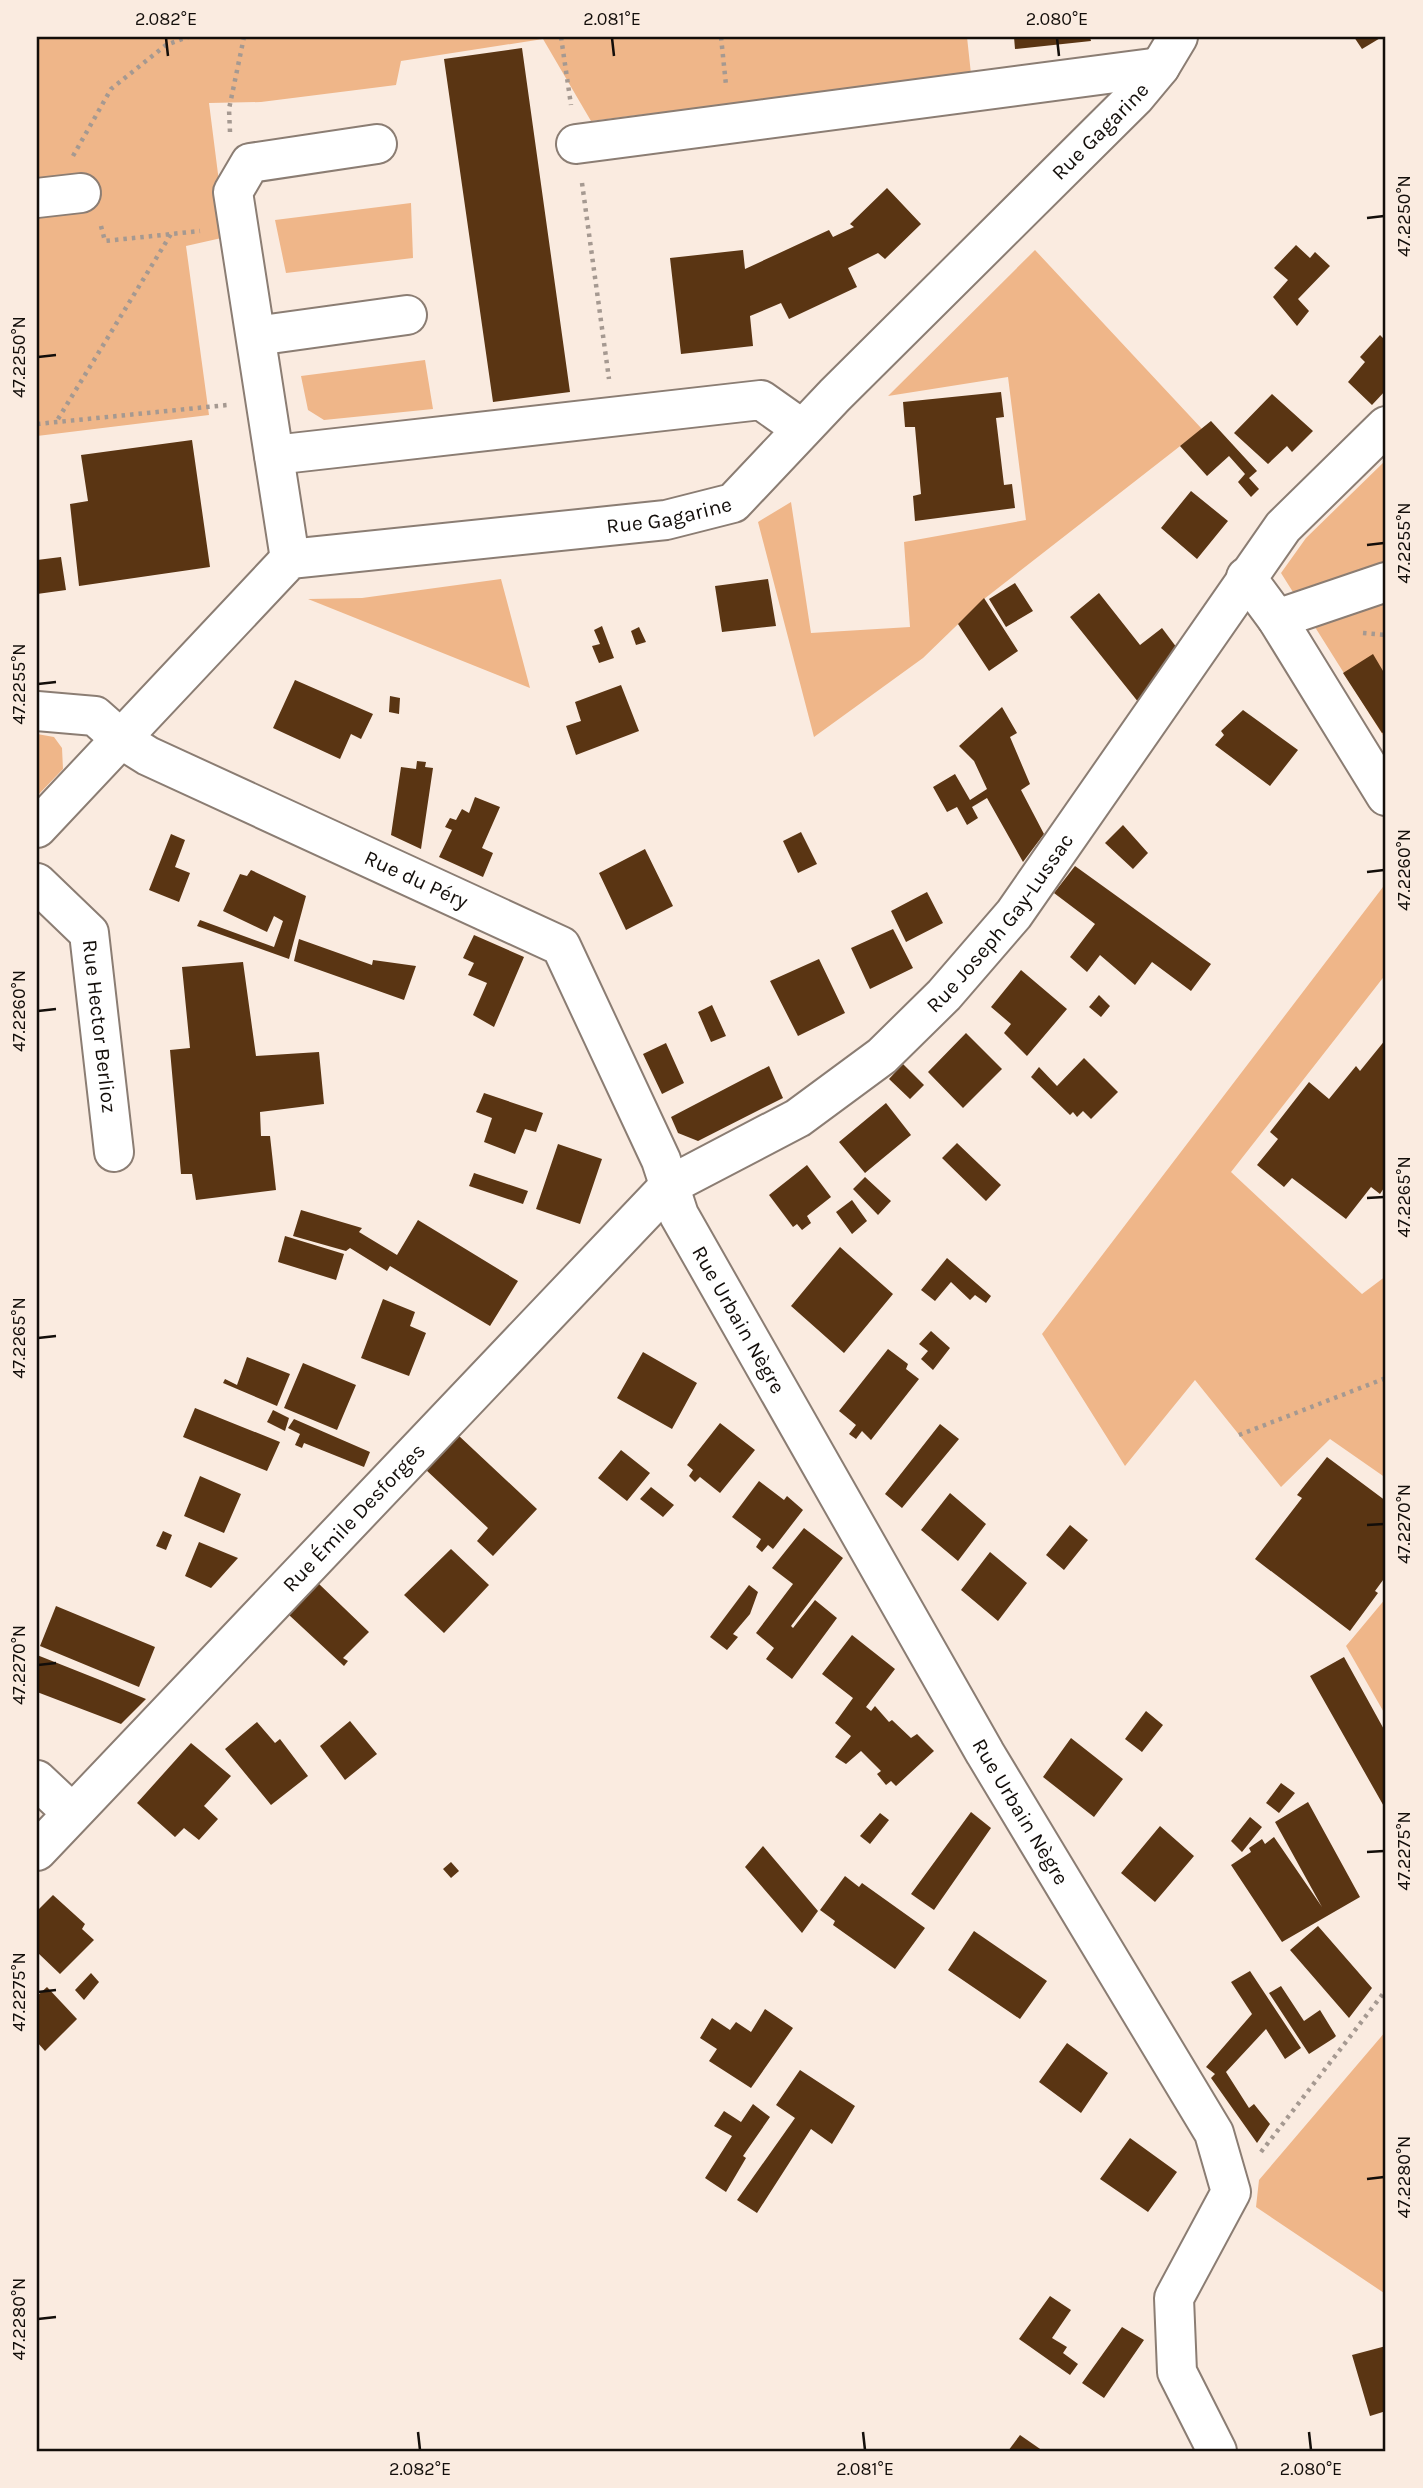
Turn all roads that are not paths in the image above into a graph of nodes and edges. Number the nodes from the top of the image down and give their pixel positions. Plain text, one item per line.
1 (1169, 52) edge
2 (576, 144) road end
3 (377, 145) dead end
4 (407, 315) dead end
5 (256, 336) junction
6 (1386, 426) edge
7 (802, 429) junction
8 (274, 456) junction
9 (290, 559) junction
10 (1246, 577) junction
11 (1386, 582) edge
12 (1277, 619) junction
13 (37, 711) edge
14 (121, 739) junction
15 (1386, 796) edge
16 (37, 828) edge
17 (37, 884) edge
18 (114, 1152) dead end
19 (670, 1185) junction
20 (37, 1780) edge
21 (72, 1813) junction
22 (37, 1851) edge
23 (1217, 2451) edge

1 - 2 street
1 - 7 street, Rue Gagarine
3 - 5 street
4 - 5 street
5 - 8 street
6 - 10 street, Rue Joseph Gay-Lussac
7 - 8 street
7 - 9 street, Rue Gagarine
8 - 9 street
9 - 14 street
10 - 12 street
10 - 19 street, Rue Joseph Gay-Lussac
11 - 12 street
12 - 15 street
13 - 14 street, Rue du Péry
14 - 16 street
14 - 19 street, Rue du Péry
17 - 18 street, Rue Hector Berlioz
19 - 21 street, Rue Émile Desforges
19 - 23 street, Rue Urbain Nègre
20 - 21 street
21 - 22 street, Rue Émile Desforges

